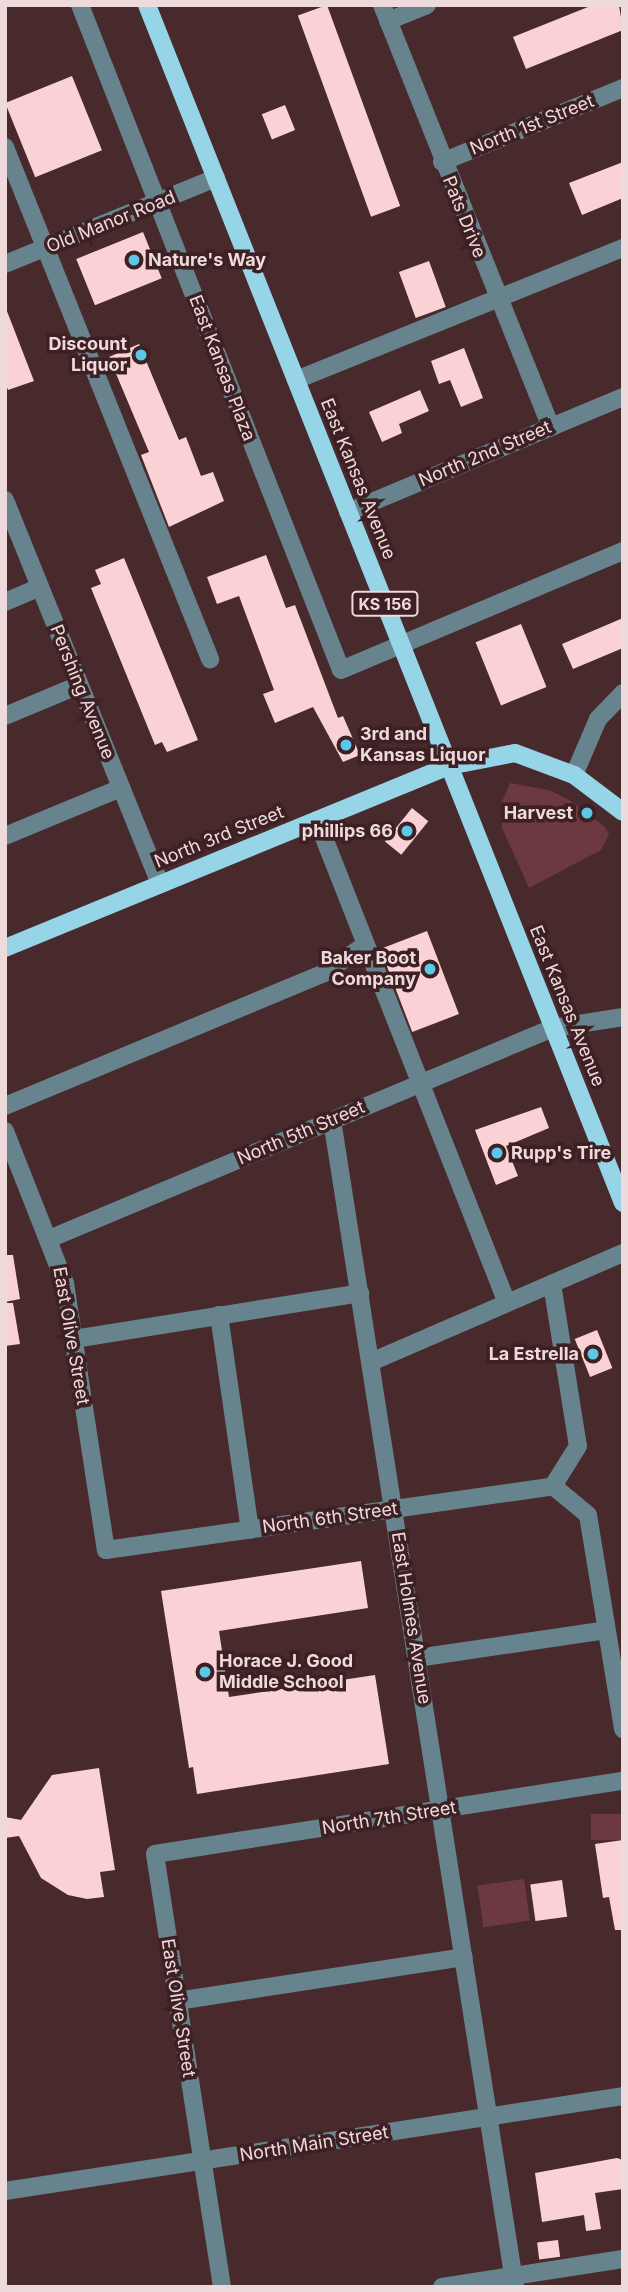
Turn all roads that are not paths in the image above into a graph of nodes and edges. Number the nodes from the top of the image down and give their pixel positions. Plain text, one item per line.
1 (80, 5) edge
2 (147, 5) edge
3 (427, 5) edge
4 (385, 13) edge
5 (623, 88) edge
6 (5, 147) edge
7 (442, 162) junction
8 (216, 178) junction
9 (157, 203) junction
10 (45, 248) junction
11 (623, 248) edge
12 (5, 264) edge
13 (498, 299) junction
14 (296, 380) junction
15 (623, 397) edge
16 (551, 427) junction
17 (5, 500) edge
18 (348, 512) junction
19 (623, 551) edge
20 (40, 587) junction
21 (5, 602) edge
22 (401, 645) junction
23 (210, 659) dead end
24 (79, 685) junction
25 (623, 693) edge
26 (5, 716) edge
27 (449, 766) junction
28 (574, 775) junction
29 (121, 788) junction
30 (623, 812) edge
31 (317, 820) junction
32 (5, 836) edge
33 (160, 884) junction
34 (365, 945) junction
35 (5, 948) edge
36 (623, 1017) edge
37 (553, 1028) junction
38 (418, 1084) junction
39 (5, 1106) edge
40 (332, 1120) junction
41 (5, 1131) edge
42 (616, 1167) edge
43 (623, 1203) edge
44 (50, 1238) junction
45 (623, 1253) edge
46 (552, 1283) junction
47 (360, 1293) junction
48 (507, 1303) junction
49 (219, 1315) junction
50 (74, 1339) junction
51 (371, 1362) junction
52 (553, 1486) junction
53 (394, 1509) junction
54 (250, 1530) junction
55 (106, 1550) joint
56 (607, 1630) junction
57 (417, 1658) junction
58 (623, 1728) edge
59 (623, 1780) edge
60 (441, 1810) junction
61 (155, 1854) joint
62 (464, 1957) junction
63 (177, 2001) junction
64 (623, 2096) edge
65 (488, 2116) junction
66 (202, 2162) junction
67 (5, 2191) edge
68 (623, 2259) edge
69 (514, 2281) edge
70 (222, 2287) edge
71 (442, 2287) edge

1 - 9 street, East Kansas Plaza
2 - 8 main road, East Kansas Avenue / KS 156
3 - 4 street
4 - 7 street, Pats Drive
5 - 7 street, North 1st Street
6 - 10 street
7 - 13 street, Pats Drive
8 - 9 street, Old Manor Road
8 - 14 main road, East Kansas Avenue / KS 156
9 - 10 street, Old Manor Road
9 - 22 street, East Kansas Plaza
10 - 12 street, Old Manor Road
10 - 23 street
11 - 13 street
13 - 14 street
13 - 16 street, Pats Drive
14 - 18 main road, East Kansas Avenue / KS 156
15 - 16 street, North 2nd Street
16 - 18 street, North 2nd Street
17 - 20 street, Pershing Avenue
18 - 22 main road, East Kansas Avenue / KS 156
19 - 22 street
20 - 21 street
20 - 24 street, Pershing Avenue
22 - 27 main road, East Kansas Avenue / KS 156
24 - 26 street
24 - 29 street, Pershing Avenue
25 - 28 street
27 - 28 main road, North 3rd Street
27 - 31 main road, North 3rd Street
27 - 37 main road, East Kansas Avenue / KS 156
28 - 30 main road, North 3rd Street
29 - 32 street
29 - 33 street, Pershing Avenue
31 - 33 main road, North 3rd Street
31 - 34 street
33 - 35 main road, North 3rd Street
34 - 38 street
34 - 39 street
36 - 37 street, North 5th Street
37 - 38 street, North 5th Street
37 - 42 main road, East Kansas Avenue / KS 156
38 - 40 street, North 5th Street
38 - 48 street
40 - 44 street, North 5th Street
40 - 47 street, East Holmes Avenue
41 - 44 street, East Olive Street
42 - 43 main road, East Kansas Avenue / KS 156
44 - 50 street, East Olive Street
45 - 46 street
46 - 48 street
46 - 52 street
47 - 49 street
47 - 51 street, East Holmes Avenue
48 - 51 street
49 - 50 street
49 - 54 street
50 - 55 street, East Olive Street
51 - 53 street, East Holmes Avenue
52 - 53 street, North 6th Street
52 - 56 street
53 - 54 street, North 6th Street
53 - 57 street, East Holmes Avenue
54 - 55 street, North 6th Street
56 - 57 street
56 - 58 street
57 - 60 street, East Holmes Avenue
59 - 60 street, North 7th Street
60 - 61 street, North 7th Street
60 - 62 street, East Holmes Avenue
61 - 63 street, East Olive Street
62 - 63 street
62 - 65 street, East Holmes Avenue
63 - 66 street, East Olive Street
64 - 65 street, North Main Street
65 - 66 street, North Main Street
65 - 69 street, East Holmes Avenue
66 - 67 street, North Main Street
66 - 70 street, East Olive Street
68 - 69 street
69 - 71 street

